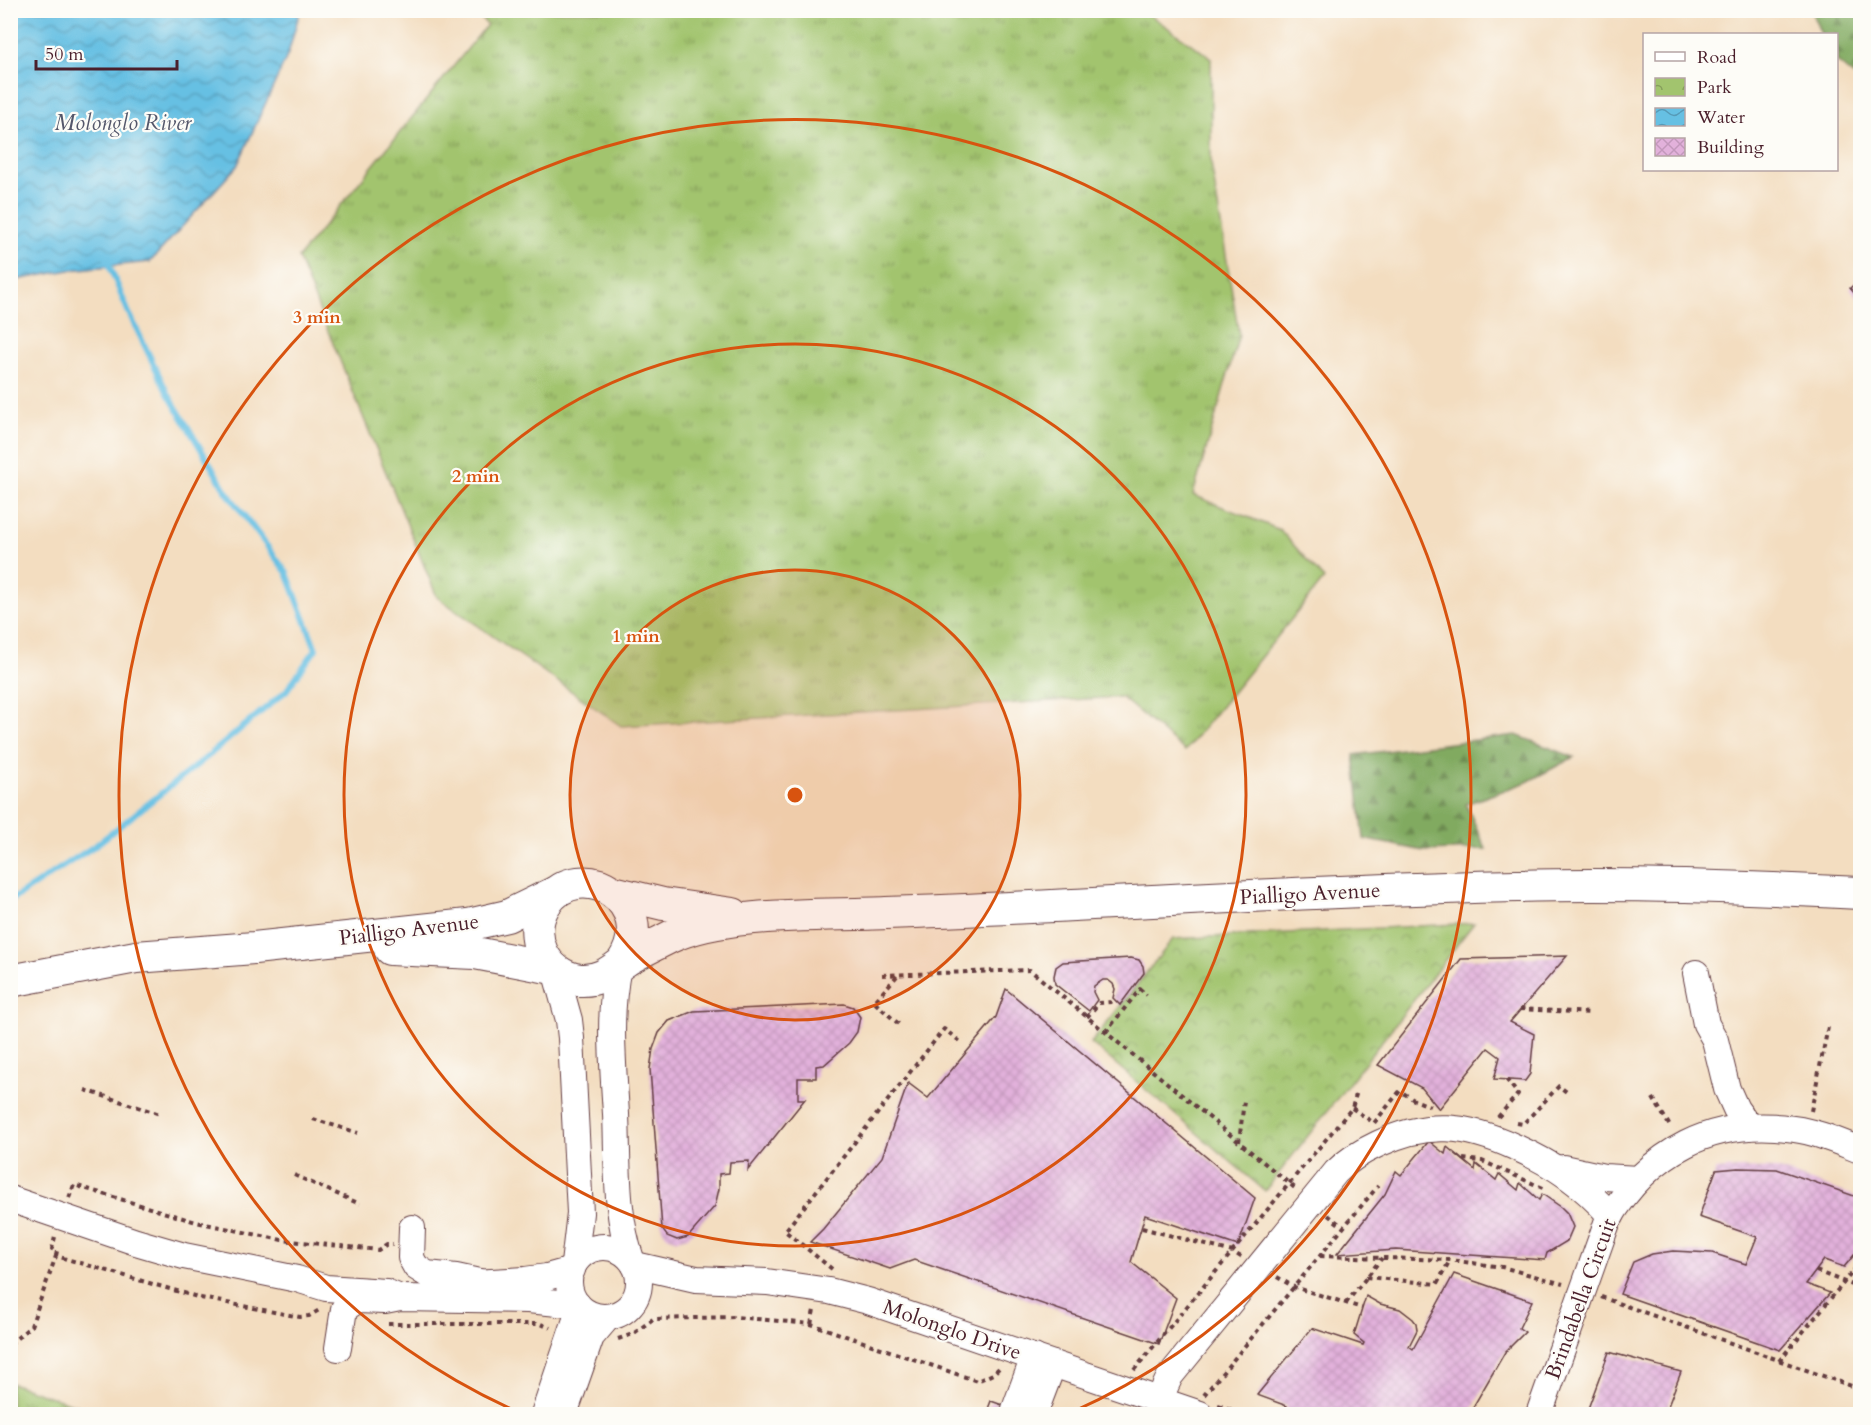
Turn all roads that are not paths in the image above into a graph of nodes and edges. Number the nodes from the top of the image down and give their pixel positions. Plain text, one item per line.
1 (557, 892) junction
2 (613, 892) junction
3 (1860, 893) edge
4 (760, 918) junction
5 (254, 948) junction
6 (620, 965) junction
7 (554, 969) junction
8 (1696, 973) dead end
9 (10, 981) edge
10 (1706, 1024) junction
11 (1749, 1127) junction
12 (1718, 1131) junction
13 (1860, 1150) edge
14 (1551, 1164) junction
15 (1638, 1179) junction
16 (10, 1199) edge
17 (1611, 1216) junction
18 (633, 1262) junction
19 (573, 1267) junction
20 (297, 1279) junction
21 (696, 1279) junction
22 (428, 1284) junction
23 (357, 1290) junction
24 (478, 1291) junction
25 (638, 1293) junction
26 (400, 1298) junction
27 (588, 1310) junction
28 (1043, 1361) junction
29 (1159, 1400) junction
30 (1200, 1407) edge
31 (1025, 1412) edge
32 (557, 1414) edge
33 (1539, 1414) edge

1 - 2 main road
1 - 5 main road, Pialligo Avenue
1 - 7 main road
2 - 4 main road, Pialligo Avenue
2 - 6 main road
3 - 4 main road, Pialligo Avenue
4 - 6 main road, Pialligo Avenue
5 - 7 main road, Pialligo Avenue
5 - 9 main road, Pialligo Avenue
6 - 7 main road
6 - 18 street
7 - 19 street
8 - 10 street
10 - 11 street
10 - 12 street
11 - 12 street, Brindabella Circuit
11 - 13 street, Brindabella Circuit
12 - 15 street, Brindabella Circuit
14 - 15 street
14 - 17 street
14 - 29 street
15 - 17 street, Brindabella Circuit
16 - 20 street
17 - 33 street, Brindabella Circuit
18 - 19 street
18 - 21 street, Molonglo Drive
18 - 25 street
19 - 24 street
19 - 27 street
20 - 22 street
20 - 23 street
21 - 25 street, Molonglo Drive
21 - 28 street, Molonglo Drive
22 - 24 street
22 - 24 street
23 - 26 street
23 - 26 street
24 - 26 street
24 - 27 street
25 - 27 street
27 - 32 street
28 - 29 street, Molonglo Drive
28 - 31 street
29 - 30 street, Molonglo Drive

